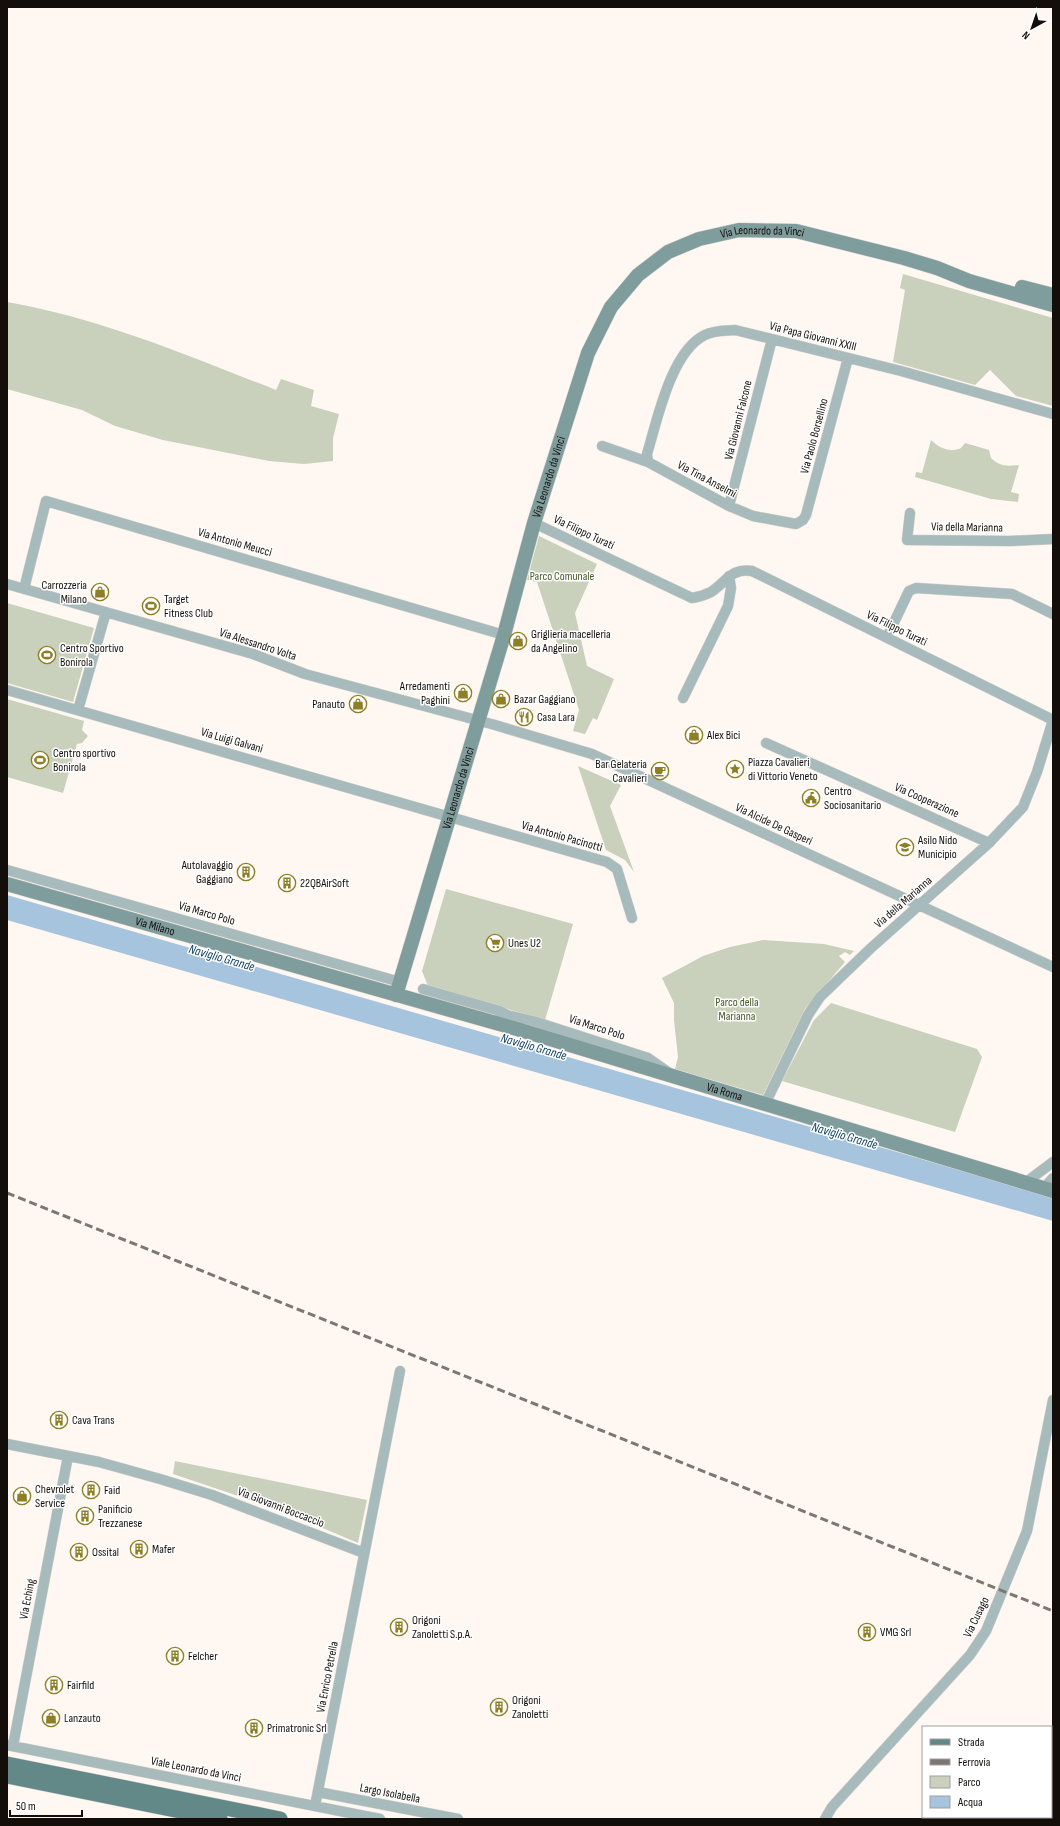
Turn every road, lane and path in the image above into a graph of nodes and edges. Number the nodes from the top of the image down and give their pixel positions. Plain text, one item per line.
1 (937, 268) junction
2 (1053, 295) edge
3 (1053, 305) edge
4 (772, 339) junction
5 (848, 358) junction
6 (1053, 414) edge
7 (602, 446) dead end
8 (648, 462) junction
9 (729, 506) junction
10 (910, 513) dead end
11 (803, 520) joint
12 (534, 523) junction
13 (1053, 539) edge
14 (729, 576) junction
15 (7, 584) edge
16 (24, 589) junction
17 (106, 612) junction
18 (1053, 614) edge
19 (504, 635) junction
20 (887, 637) junction
21 (7, 690) edge
22 (683, 698) dead end
23 (78, 710) junction
24 (1053, 720) edge
25 (477, 721) junction
26 (766, 743) dead end
27 (449, 818) junction
28 (990, 843) junction
29 (7, 870) edge
30 (7, 884) edge
31 (920, 906) junction
32 (632, 918) dead end
33 (1053, 967) edge
34 (398, 988) junction
35 (423, 989) dead end
36 (507, 1015) junction
37 (493, 1022) junction
38 (673, 1076) junction
39 (765, 1104) junction
40 (1053, 1162) edge
41 (1025, 1183) junction
42 (1050, 1186) edge
43 (400, 1371) dead end
44 (1053, 1400) edge
45 (7, 1444) edge
46 (68, 1456) junction
47 (364, 1553) junction
48 (10, 1746) edge
49 (7, 1764) edge
50 (7, 1776) edge
51 (318, 1792) junction
52 (315, 1806) junction
53 (220, 1819) edge
54 (280, 1819) edge
55 (380, 1819) edge
56 (458, 1819) edge
57 (825, 1819) edge

1 - 2 main road, Via Leonardo da Vinci
1 - 3 main road, Via Leonardo da Vinci
1 - 12 main road, Via Leonardo da Vinci
4 - 5 street, Via Papa Giovanni XXIII
4 - 8 street, Via Papa Giovanni XXIII
4 - 9 street, Via Giovanni Falcone
5 - 6 street, Via Papa Giovanni XXIII
5 - 11 street, Via Paolo Borsellino
7 - 8 street, Via Tina Anselmi
8 - 9 street, Via Tina Anselmi
9 - 11 street, Via Tina Anselmi
10 - 13 street, Via della Marianna
12 - 14 street, Via Filippo Turati
12 - 19 main road, Via Leonardo da Vinci
14 - 20 street, Via Filippo Turati
14 - 22 street
15 - 16 street, Via Alessandro Volta
16 - 17 street, Via Alessandro Volta
16 - 19 street, Via Antonio Meucci
17 - 23 street
17 - 25 street, Via Alessandro Volta
18 - 20 street
19 - 25 main road, Via Leonardo da Vinci
20 - 24 street, Via Filippo Turati
21 - 23 street, Via Luigi Galvani
23 - 27 street, Via Luigi Galvani
24 - 28 street, Via della Marianna
25 - 27 main road, Via Leonardo da Vinci
25 - 31 street, Via Alcide De Gasperi
26 - 28 street, Via Cooperazione
27 - 32 street, Via Antonio Pacinotti
27 - 34 main road, Via Leonardo da Vinci
28 - 31 street, Via della Marianna
29 - 34 street, Via Marco Polo
30 - 34 main road, Via Milano
31 - 33 street, Via Alcide De Gasperi
31 - 39 street, Via della Marianna
34 - 37 main road, Via Roma
35 - 36 street, Via Marco Polo
36 - 37 street
36 - 38 street, Via Marco Polo
37 - 38 main road, Via Roma
38 - 39 main road, Via Roma
39 - 41 main road, Via Roma
40 - 41 street
41 - 42 main road, Via Roma
43 - 47 street
44 - 57 street, Via Cusago
45 - 46 street, Via Giovanni Boccaccio
46 - 47 street, Via Giovanni Boccaccio
46 - 48 street, Via Eching
47 - 51 street, Via Enrico Petrella
48 - 52 street, Viale Leonardo da Vinci
49 - 54 main road
50 - 53 main road
51 - 52 street, Via Enrico Petrella
51 - 56 street, Largo Isolabella
52 - 55 street, Viale Leonardo da Vinci

